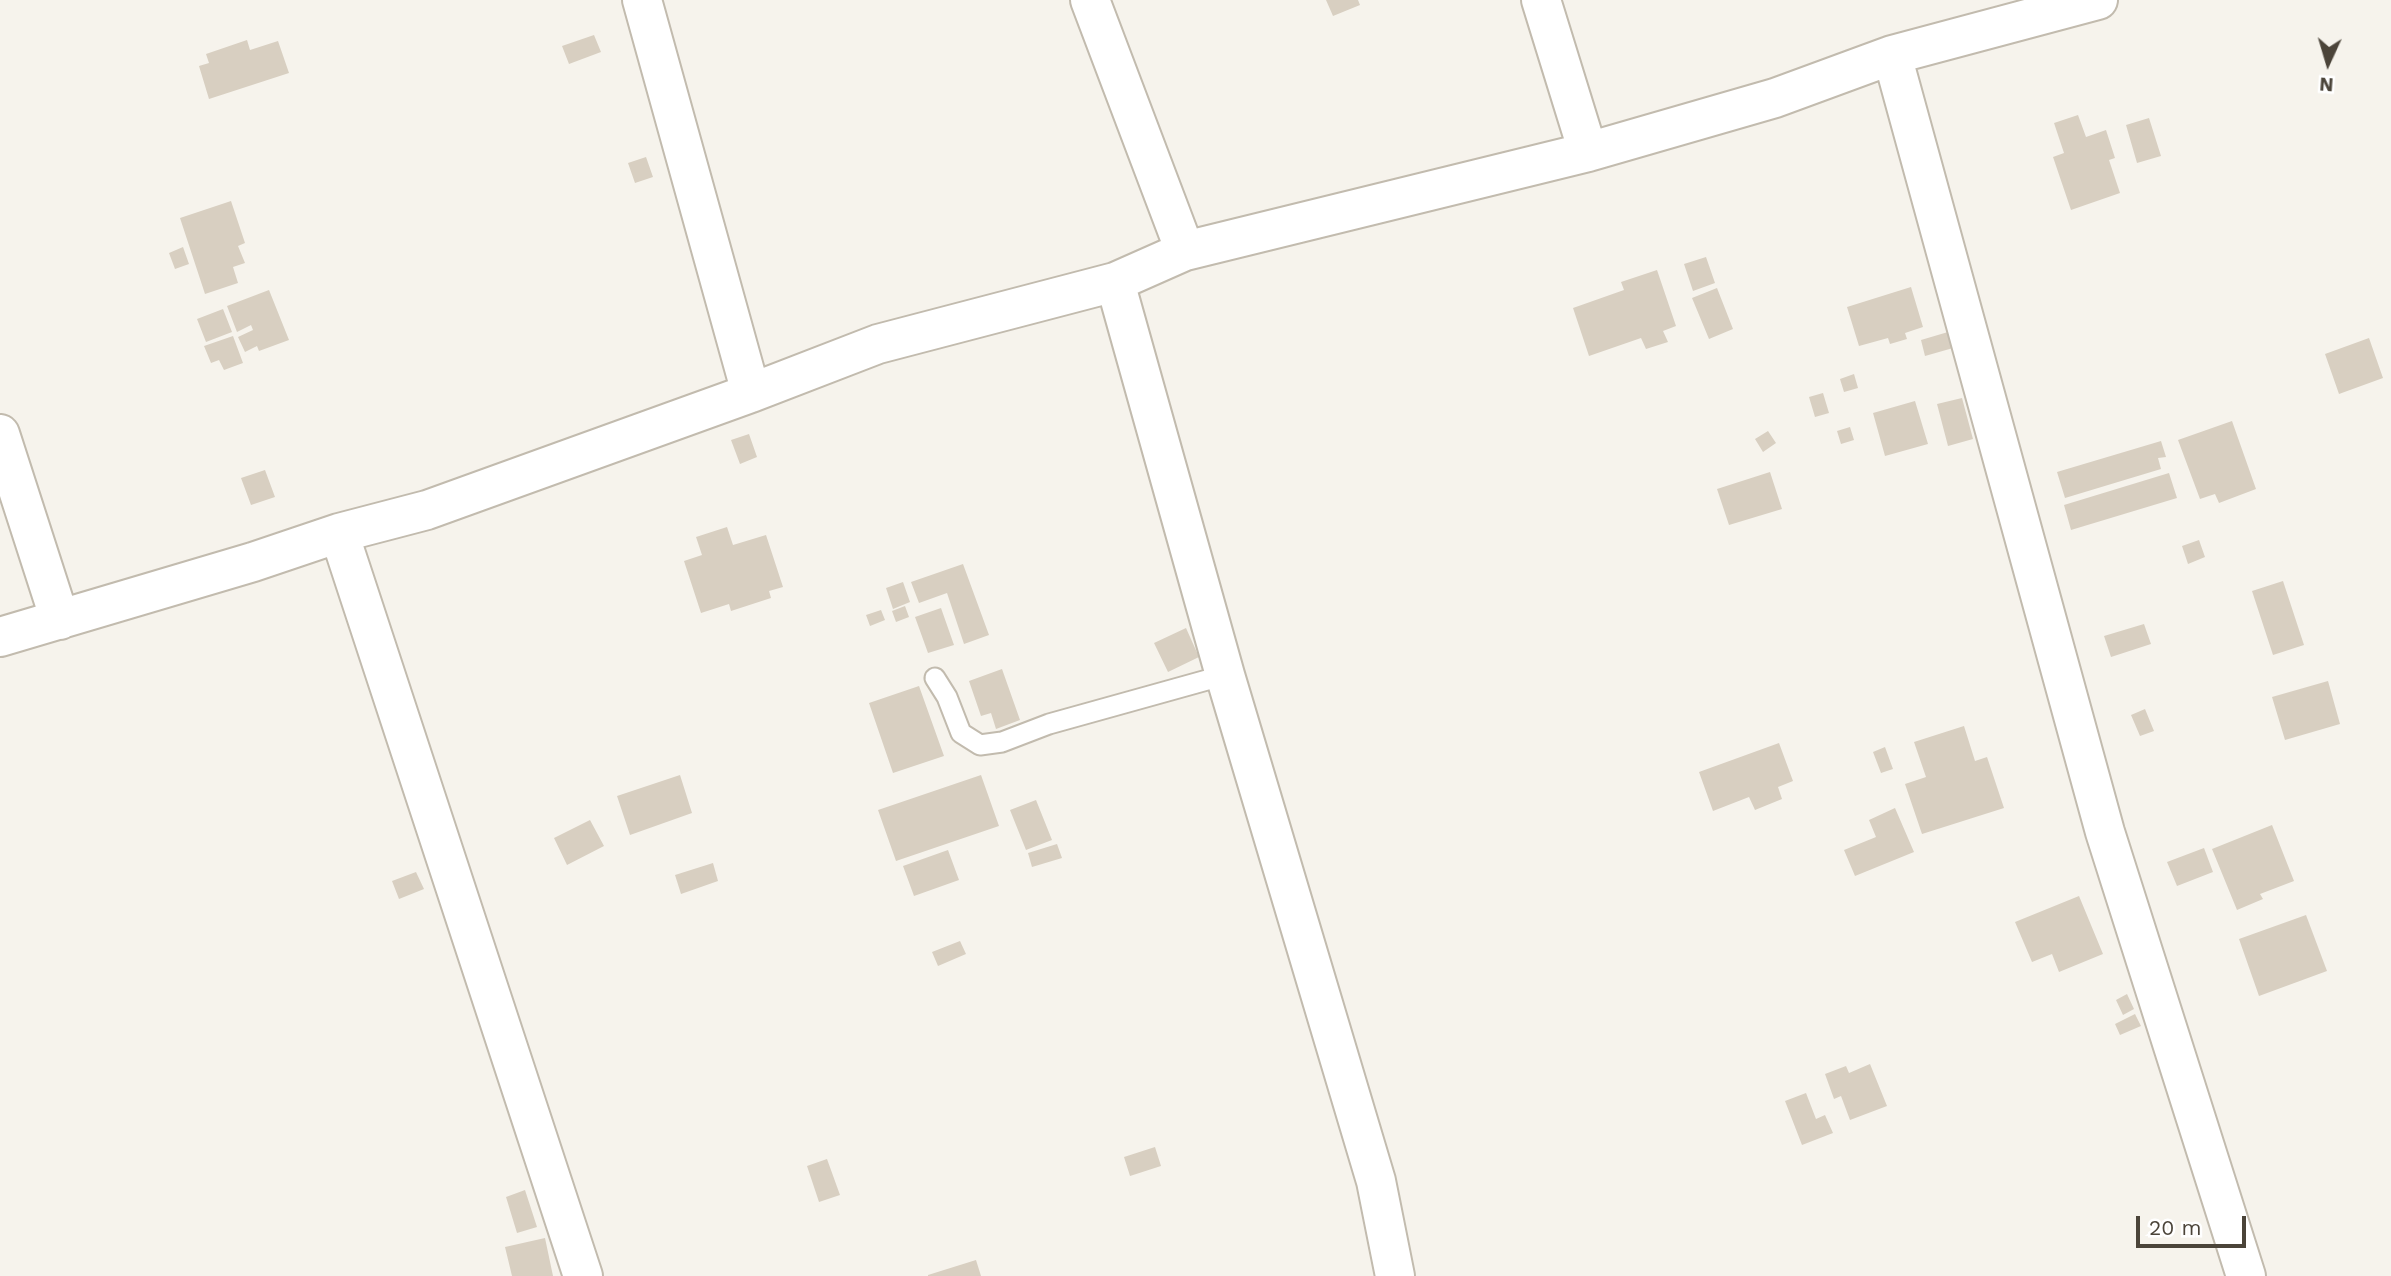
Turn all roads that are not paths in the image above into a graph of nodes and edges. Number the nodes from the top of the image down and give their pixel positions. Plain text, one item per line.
1 (642, 0) edge
2 (1090, 0) edge
3 (1541, 0) edge
4 (2098, 0) edge
5 (1892, 55) junction
6 (1588, 152) junction
7 (1185, 251) junction
8 (1115, 282) junction
9 (751, 393) junction
10 (0, 434) edge
11 (339, 533) junction
12 (60, 620) junction
13 (0, 637) edge
14 (1225, 675) junction
15 (935, 678) dead end
16 (583, 1276) edge
17 (1395, 1276) edge
18 (2246, 1276) edge

1 - 9 street
2 - 7 street
3 - 6 street
4 - 5 street
5 - 6 street
5 - 18 street
6 - 7 street
7 - 8 street
8 - 9 street
8 - 14 street
9 - 11 street
10 - 12 street
11 - 12 street
11 - 16 street
12 - 13 street
14 - 15 lane
14 - 17 street

